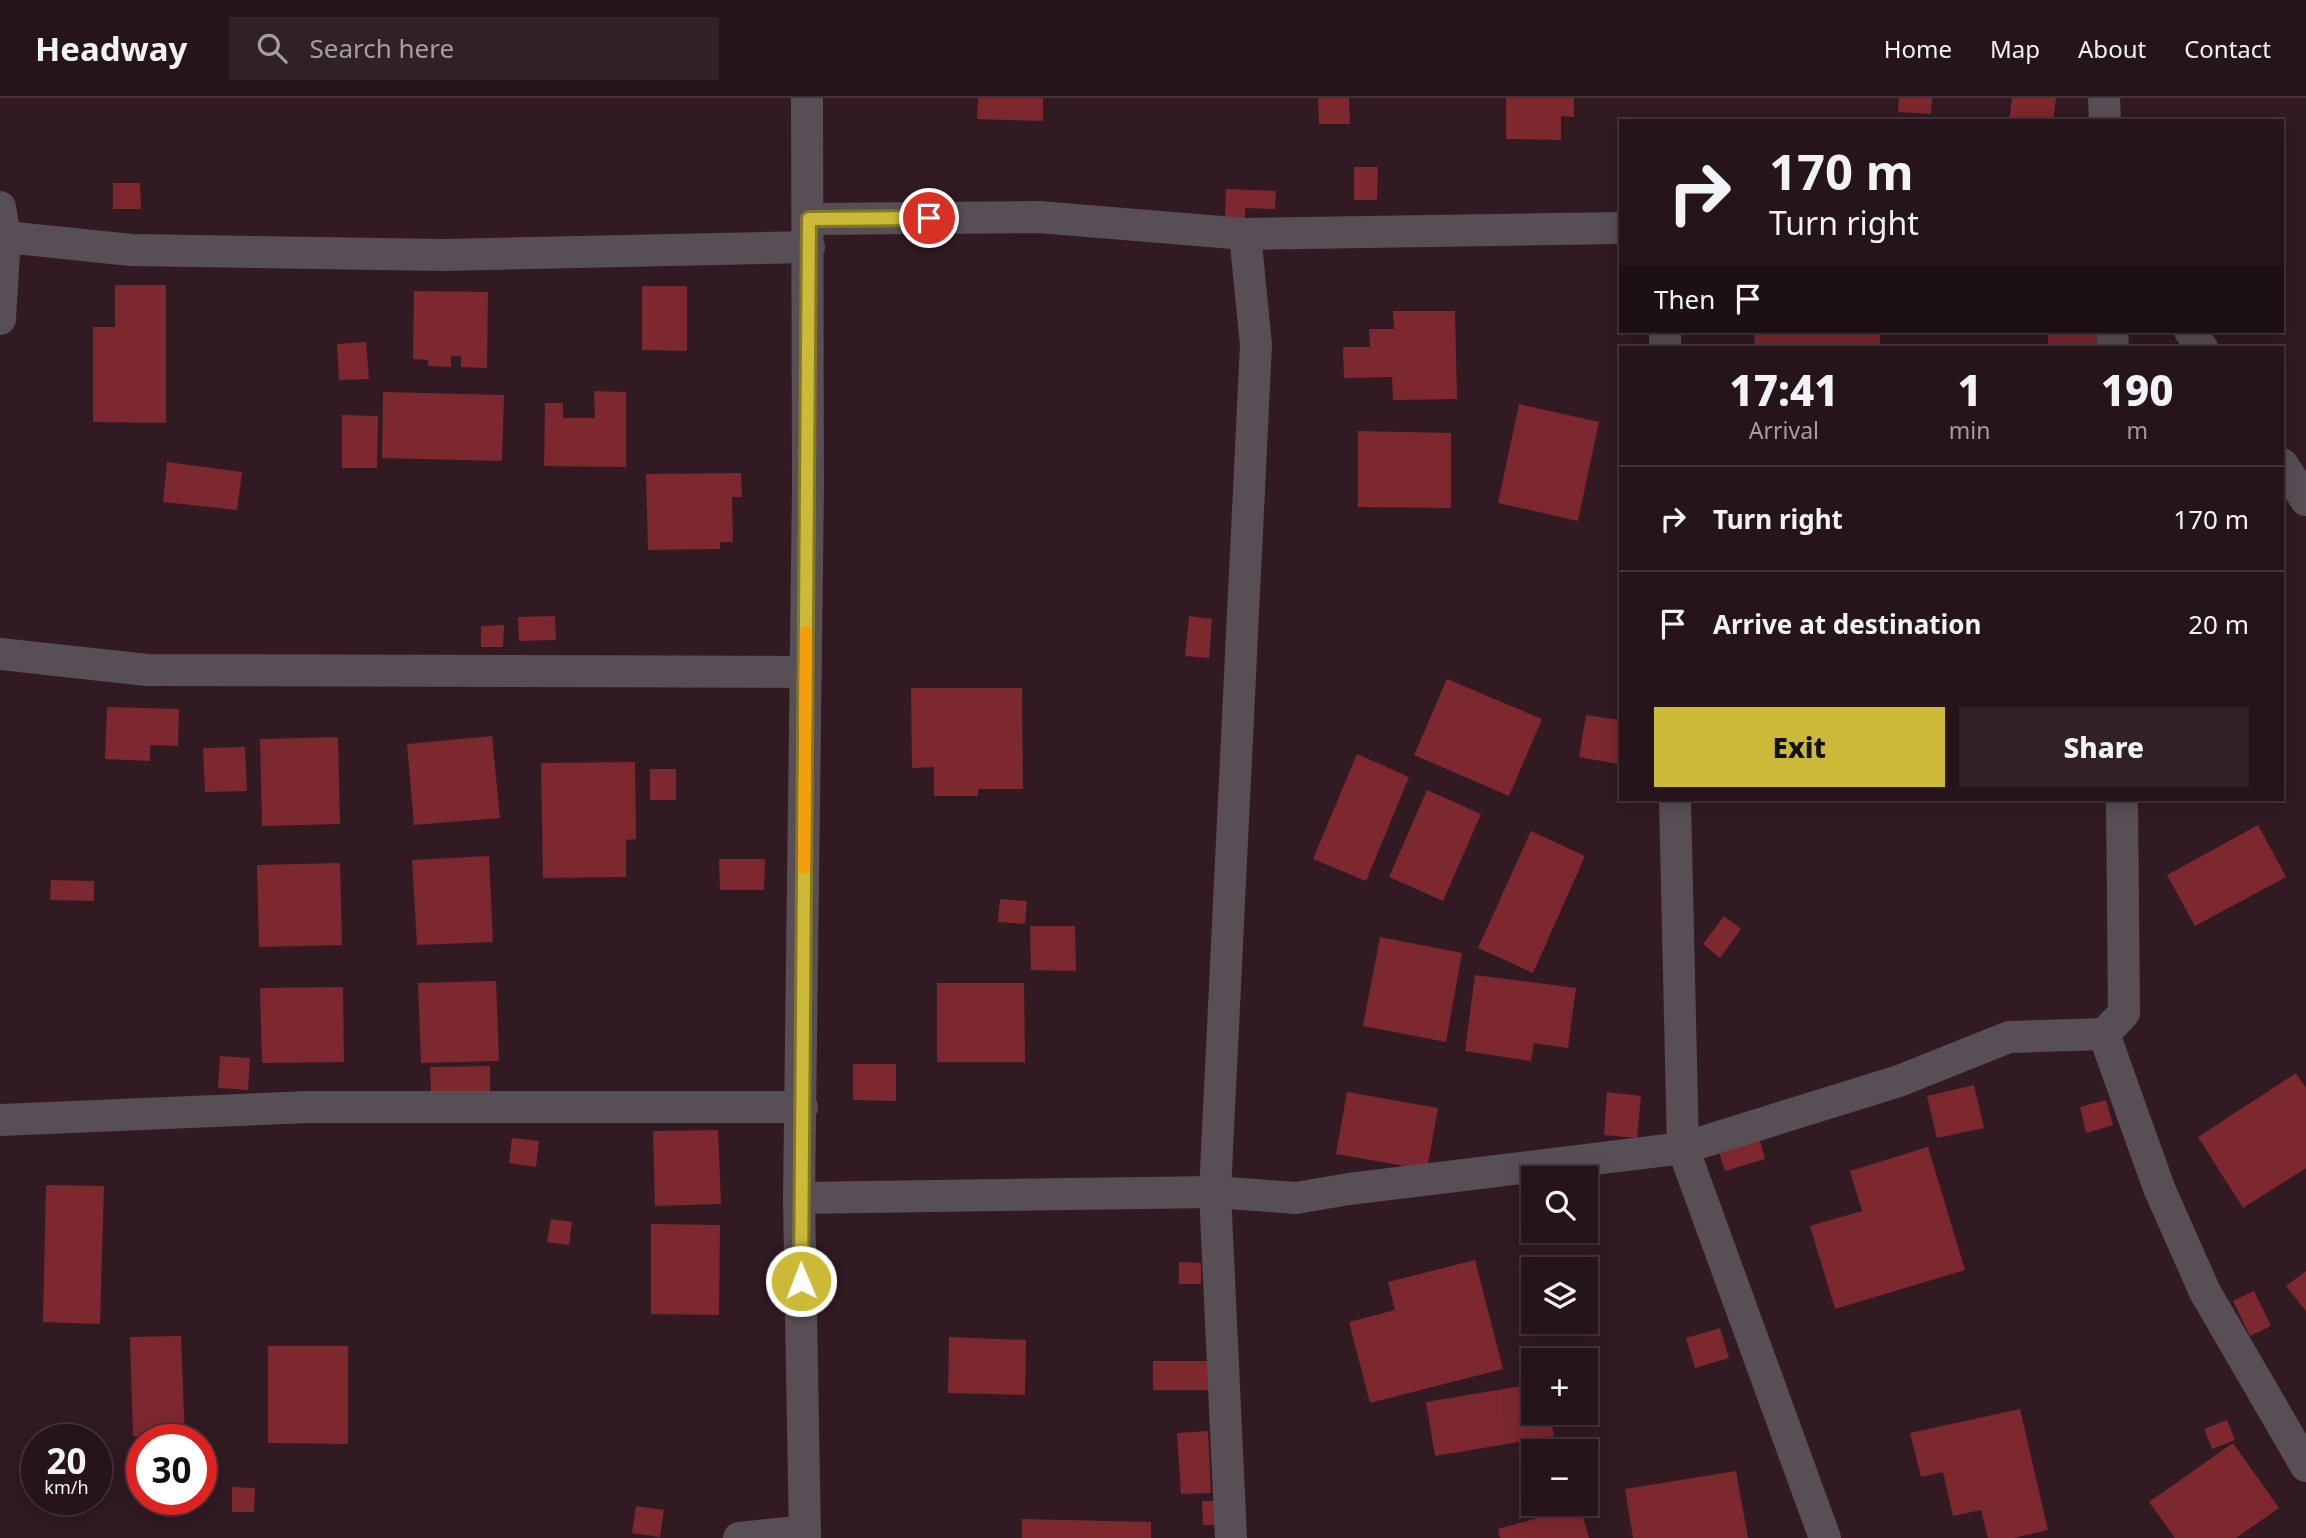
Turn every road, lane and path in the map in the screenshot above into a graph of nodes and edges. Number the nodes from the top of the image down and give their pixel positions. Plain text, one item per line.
1 (807, 98) edge
2 (2104, 98) edge
3 (2105, 119) edge
4 (2, 222) edge
5 (1619, 228) edge
6 (809, 233) junction
7 (1245, 234) junction
8 (0, 319) edge
9 (2284, 467) edge
10 (2306, 500) edge
11 (0, 654) edge
12 (806, 672) junction
13 (1675, 801) edge
14 (2122, 801) edge
15 (2104, 1034) junction
16 (802, 1107) junction
17 (0, 1120) edge
18 (1683, 1148) junction
19 (1215, 1192) junction
20 (800, 1198) junction
21 (2306, 1466) edge
22 (805, 1534) edge
23 (739, 1538) edge
24 (1231, 1538) edge
25 (1825, 1538) edge

1 - 6 street
2 - 3 street
4 - 6 street
4 - 8 street
5 - 7 street
6 - 7 street
6 - 12 street
7 - 19 street
9 - 10 street
11 - 12 street
12 - 16 street
13 - 18 street
14 - 15 street
15 - 18 street
15 - 21 street
16 - 17 street
16 - 20 street
18 - 19 street
18 - 25 street
19 - 20 street
19 - 24 street
20 - 22 street
22 - 23 street

